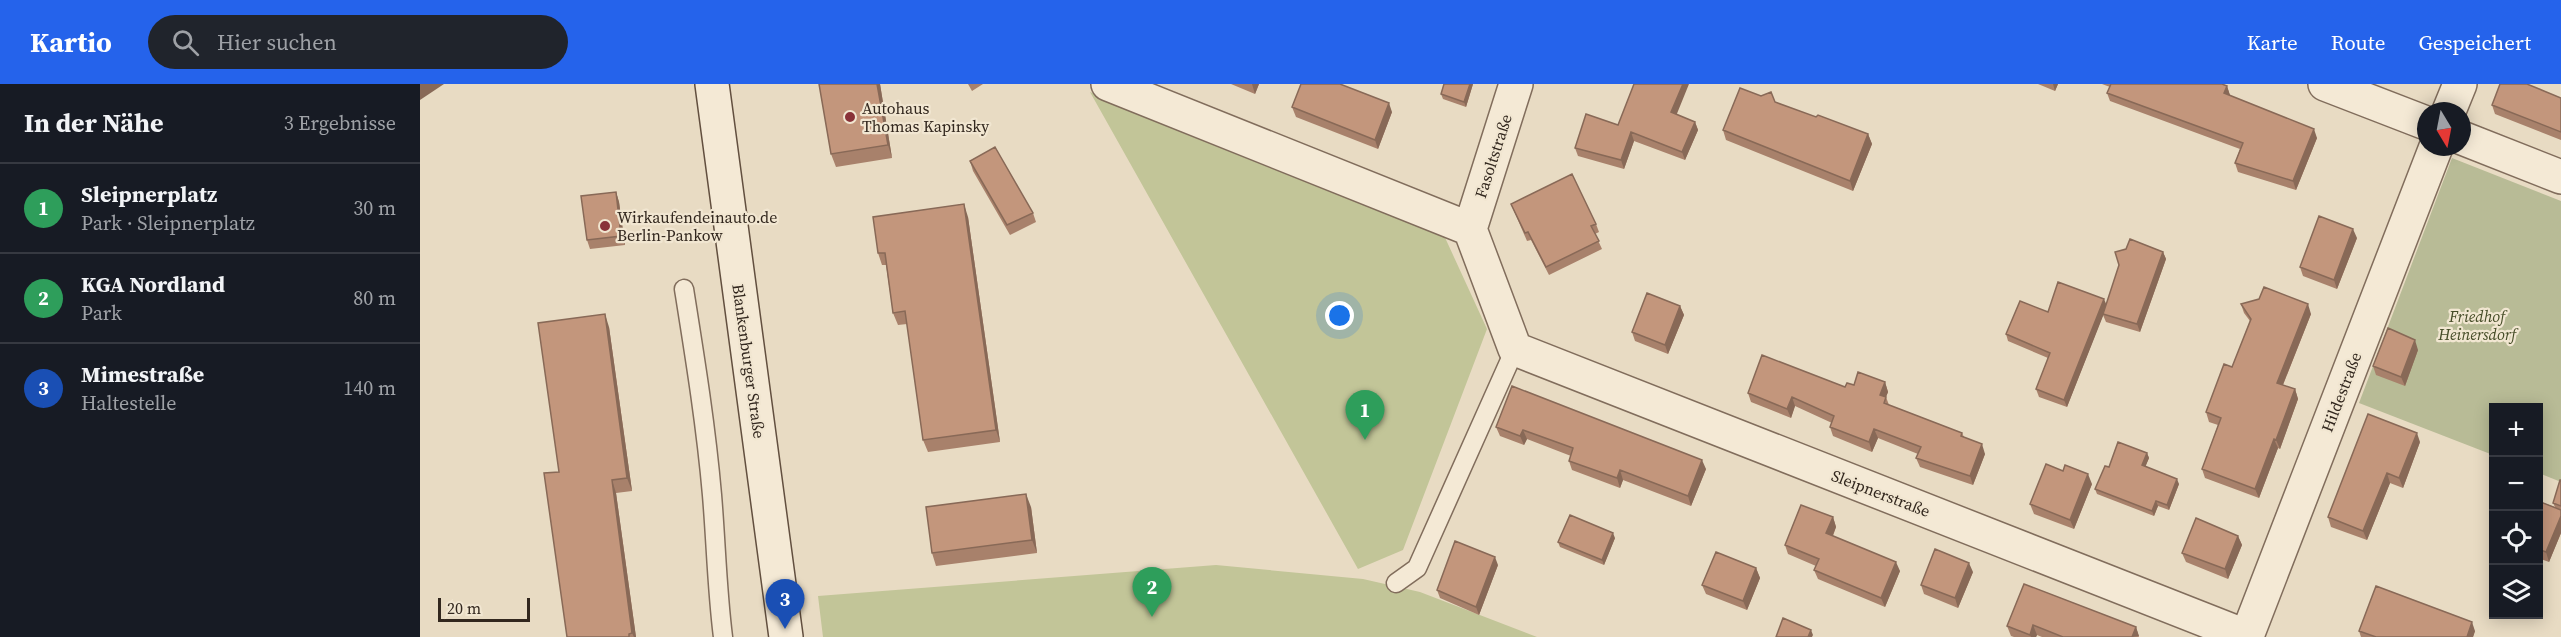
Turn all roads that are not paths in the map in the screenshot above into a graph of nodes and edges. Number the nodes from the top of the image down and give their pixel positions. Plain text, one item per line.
1 (712, 84) edge
2 (1108, 84) edge
3 (1516, 84) edge
4 (2325, 84) edge
5 (2460, 84) edge
6 (2453, 102) edge
7 (2417, 120) edge
8 (2471, 142) edge
9 (2433, 156) edge
10 (2561, 177) edge
11 (1470, 229) junction
12 (684, 290) dead end
13 (1515, 348) junction
14 (1396, 583) dead end
15 (723, 637) edge
16 (786, 637) edge
17 (2248, 637) edge

1 - 16 street, Blankenburger Straße
2 - 11 street
3 - 11 street, Fasoltstraße
4 - 7 street
5 - 6 street
8 - 10 street
9 - 17 street, Hildestraße
11 - 13 street
12 - 15 lane
13 - 14 lane
13 - 17 street, Sleipnerstraße

